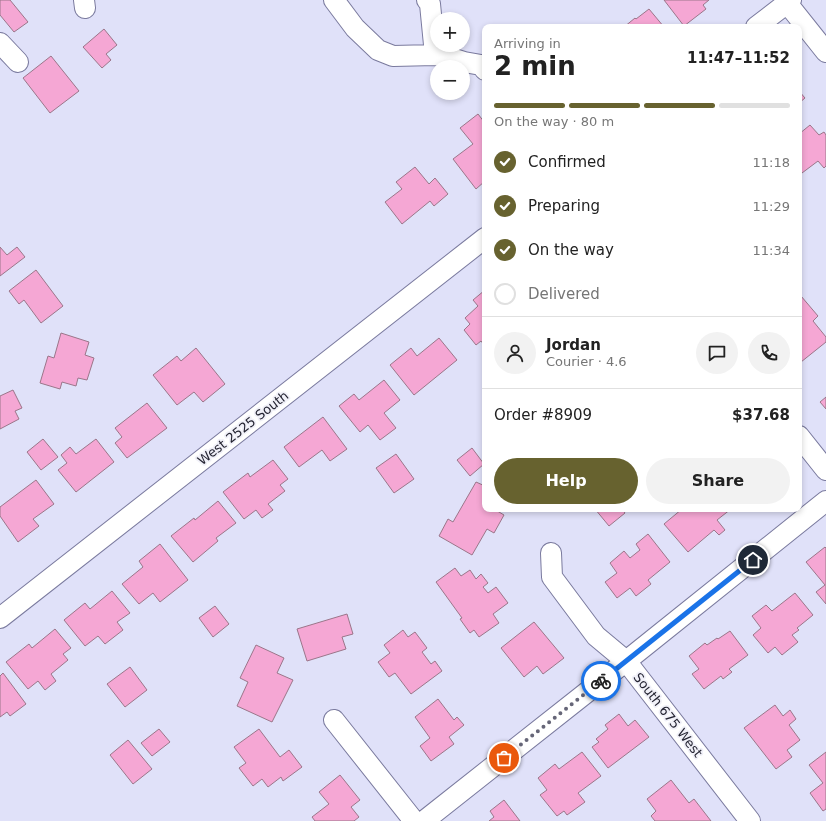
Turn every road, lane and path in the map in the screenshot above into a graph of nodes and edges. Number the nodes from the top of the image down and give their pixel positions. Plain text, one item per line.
1 (334, 0) edge
2 (427, 0) edge
3 (789, 2) edge
4 (760, 24) edge
5 (0, 43) edge
6 (826, 52) edge
7 (435, 55) junction
8 (18, 62) dead end
9 (482, 66) edge
10 (482, 240) edge
11 (802, 440) edge
12 (826, 470) edge
13 (826, 501) edge
14 (551, 553) dead end
15 (0, 618) edge
16 (626, 661) junction
17 (334, 720) dead end
18 (414, 821) edge
19 (424, 821) edge
20 (750, 821) edge

1 - 7 street
2 - 7 street
3 - 4 street
3 - 6 street
5 - 8 street
7 - 9 street
10 - 15 street, West 2525 South
11 - 12 street
13 - 16 street
14 - 16 street, South 675 West
16 - 19 street
16 - 20 street, South 675 West
17 - 18 street

